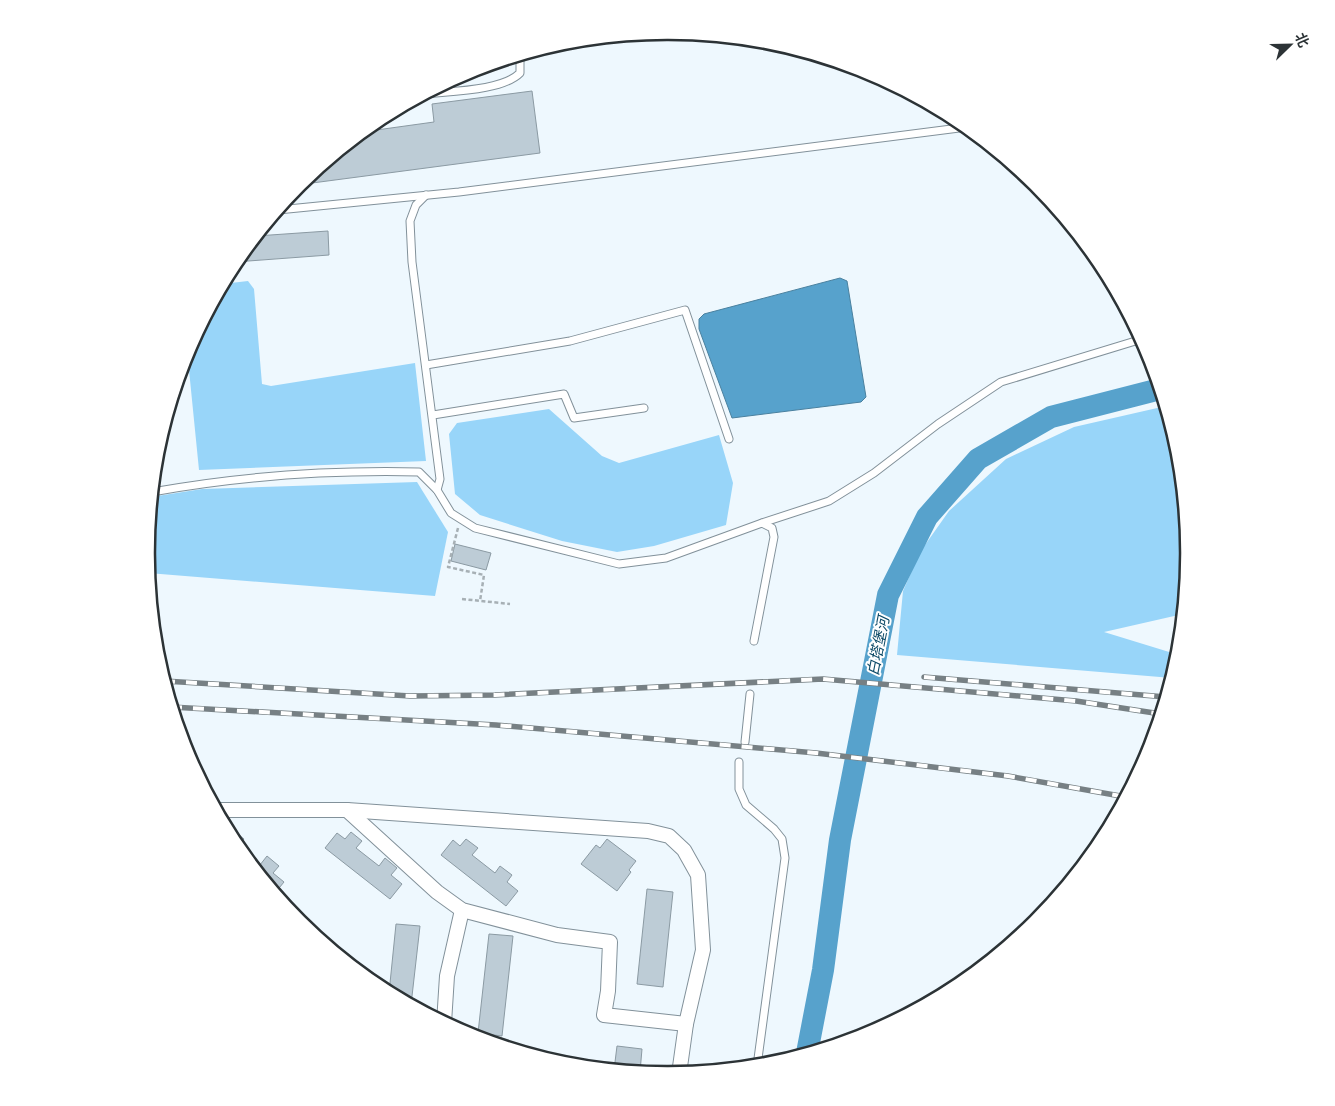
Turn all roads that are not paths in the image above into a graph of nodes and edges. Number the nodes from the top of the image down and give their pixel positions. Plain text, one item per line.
1 (520, 62) edge
2 (445, 91) edge
3 (956, 128) edge
4 (426, 195) junction
5 (287, 209) edge
6 (1134, 341) edge
7 (426, 365) junction
8 (644, 408) dead end
9 (433, 415) junction
10 (729, 439) dead end
11 (437, 490) junction
12 (159, 491) edge
13 (762, 523) junction
14 (754, 641) dead end
15 (750, 694) dead end
16 (745, 742) dead end
17 (739, 762) dead end
18 (224, 810) edge
19 (347, 810) junction
20 (462, 910) junction
21 (444, 1015) edge
22 (686, 1024) junction
23 (758, 1058) edge
24 (680, 1066) edge

1 - 2 lane
3 - 4 lane
4 - 5 lane
4 - 7 lane
6 - 13 lane
7 - 9 lane
7 - 10 lane
8 - 9 lane
9 - 11 lane
11 - 12 lane
11 - 13 lane
13 - 14 lane
15 - 16 lane
17 - 23 lane
18 - 19 street
19 - 20 street
19 - 22 street
20 - 21 street
20 - 22 street
22 - 24 street

